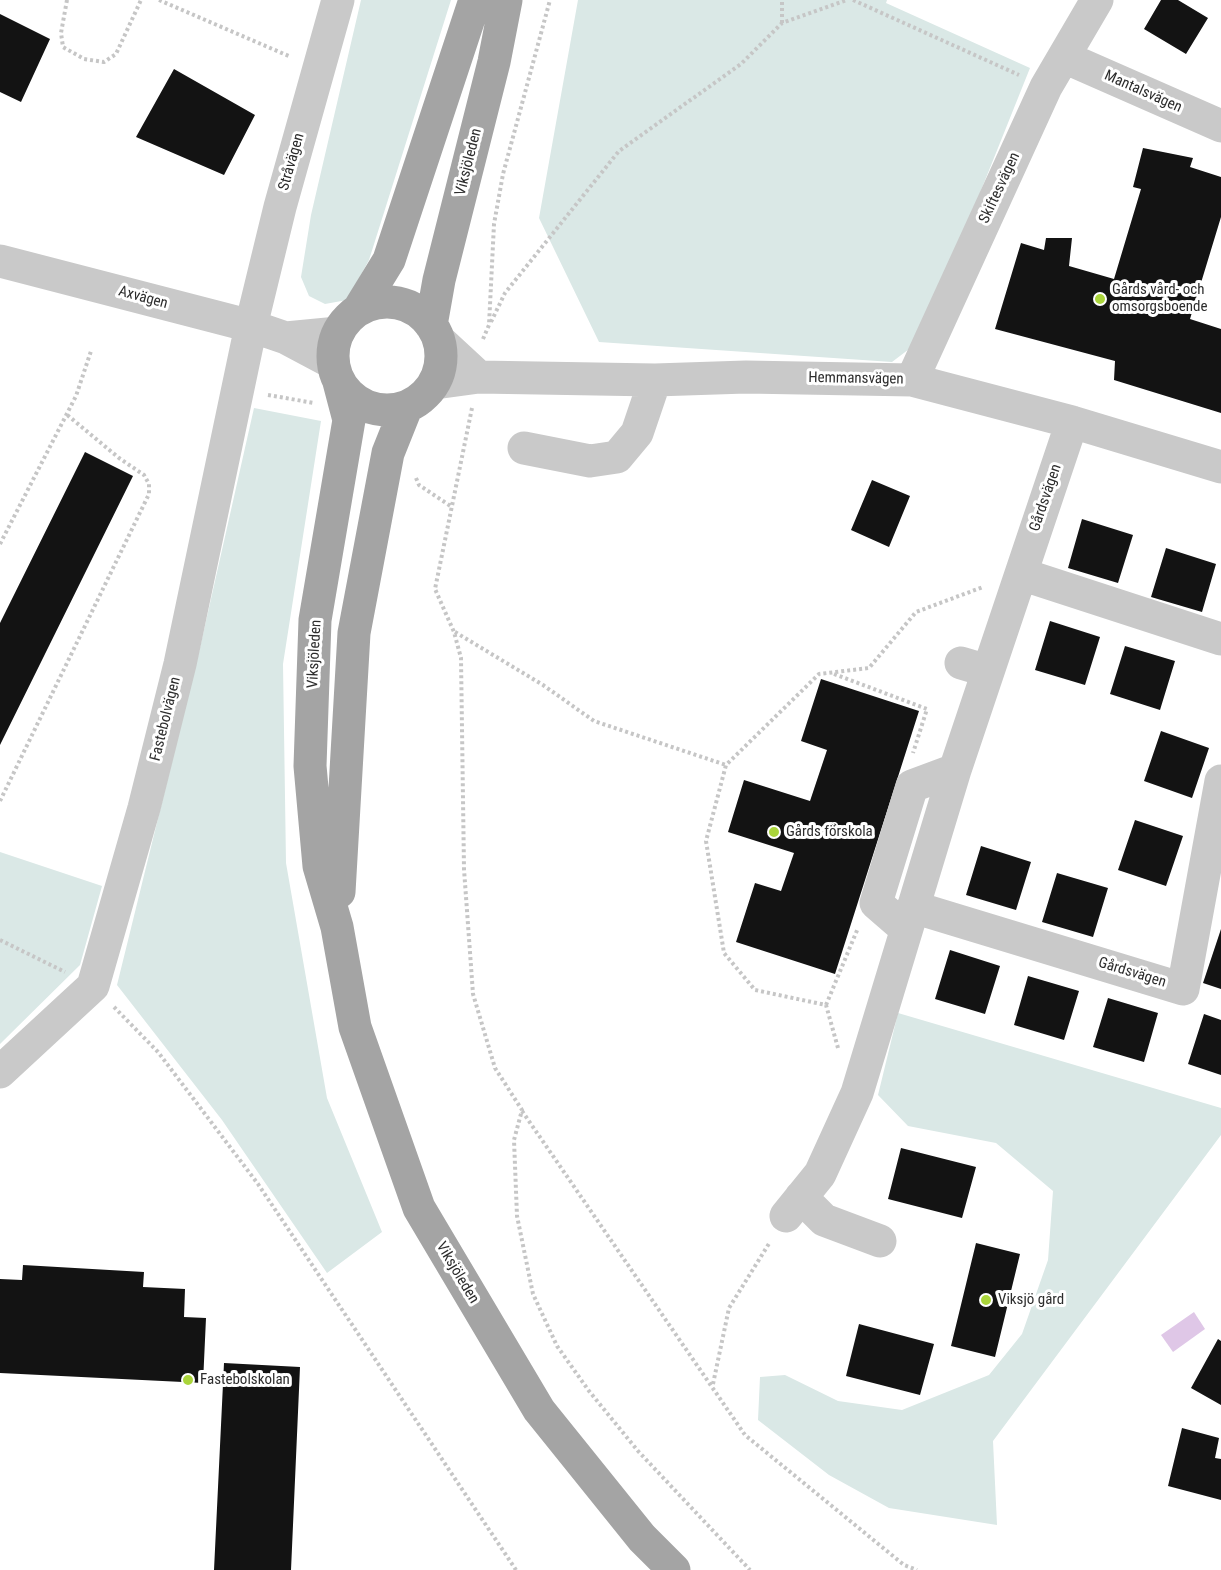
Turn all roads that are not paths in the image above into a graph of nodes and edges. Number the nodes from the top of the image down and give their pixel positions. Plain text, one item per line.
1 (338, 0) edge
2 (475, 0) edge
3 (506, 0) edge
4 (1097, 0) edge
5 (1064, 57) junction
6 (1221, 126) edge
7 (0, 261) edge
8 (251, 326) junction
9 (435, 332) junction
10 (337, 358) junction
11 (479, 377) junction
12 (655, 380) junction
13 (912, 380) junction
14 (435, 383) junction
15 (406, 408) junction
16 (1072, 422) junction
17 (524, 448) dead end
18 (1221, 467) edge
19 (1020, 574) junction
20 (1221, 639) edge
21 (955, 770) junction
22 (1221, 781) edge
23 (909, 918) junction
24 (338, 927) junction
25 (0, 1072) edge
26 (880, 1241) dead end
27 (674, 1570) edge

1 - 8 street, Stråvägen
2 - 10 main road
3 - 9 main road, Viksjöleden
4 - 5 street, Skiftesvägen
5 - 6 street, Mantalsvägen
5 - 13 street, Skiftesvägen
7 - 8 street, Axvägen
8 - 10 street, Axvägen
8 - 25 street, Fastebolvägen
9 - 10 main road
9 - 11 street
9 - 14 main road
10 - 15 main road
10 - 24 main road, Viksjöleden
11 - 12 street, Hemmansvägen
11 - 14 street, Hemmansvägen
12 - 13 street, Hemmansvägen
12 - 17 street
13 - 16 street, Hemmansvägen
14 - 15 main road
15 - 24 main road, Viksjöleden
16 - 18 street, Hemmansvägen
16 - 19 street, Gårdsvägen
19 - 20 street
19 - 21 street, Gårdsvägen
21 - 23 street, Gårdsvägen
21 - 23 street
22 - 23 street, Gårdsvägen
23 - 26 street, Gårdsvägen
24 - 27 main road, Viksjöleden

